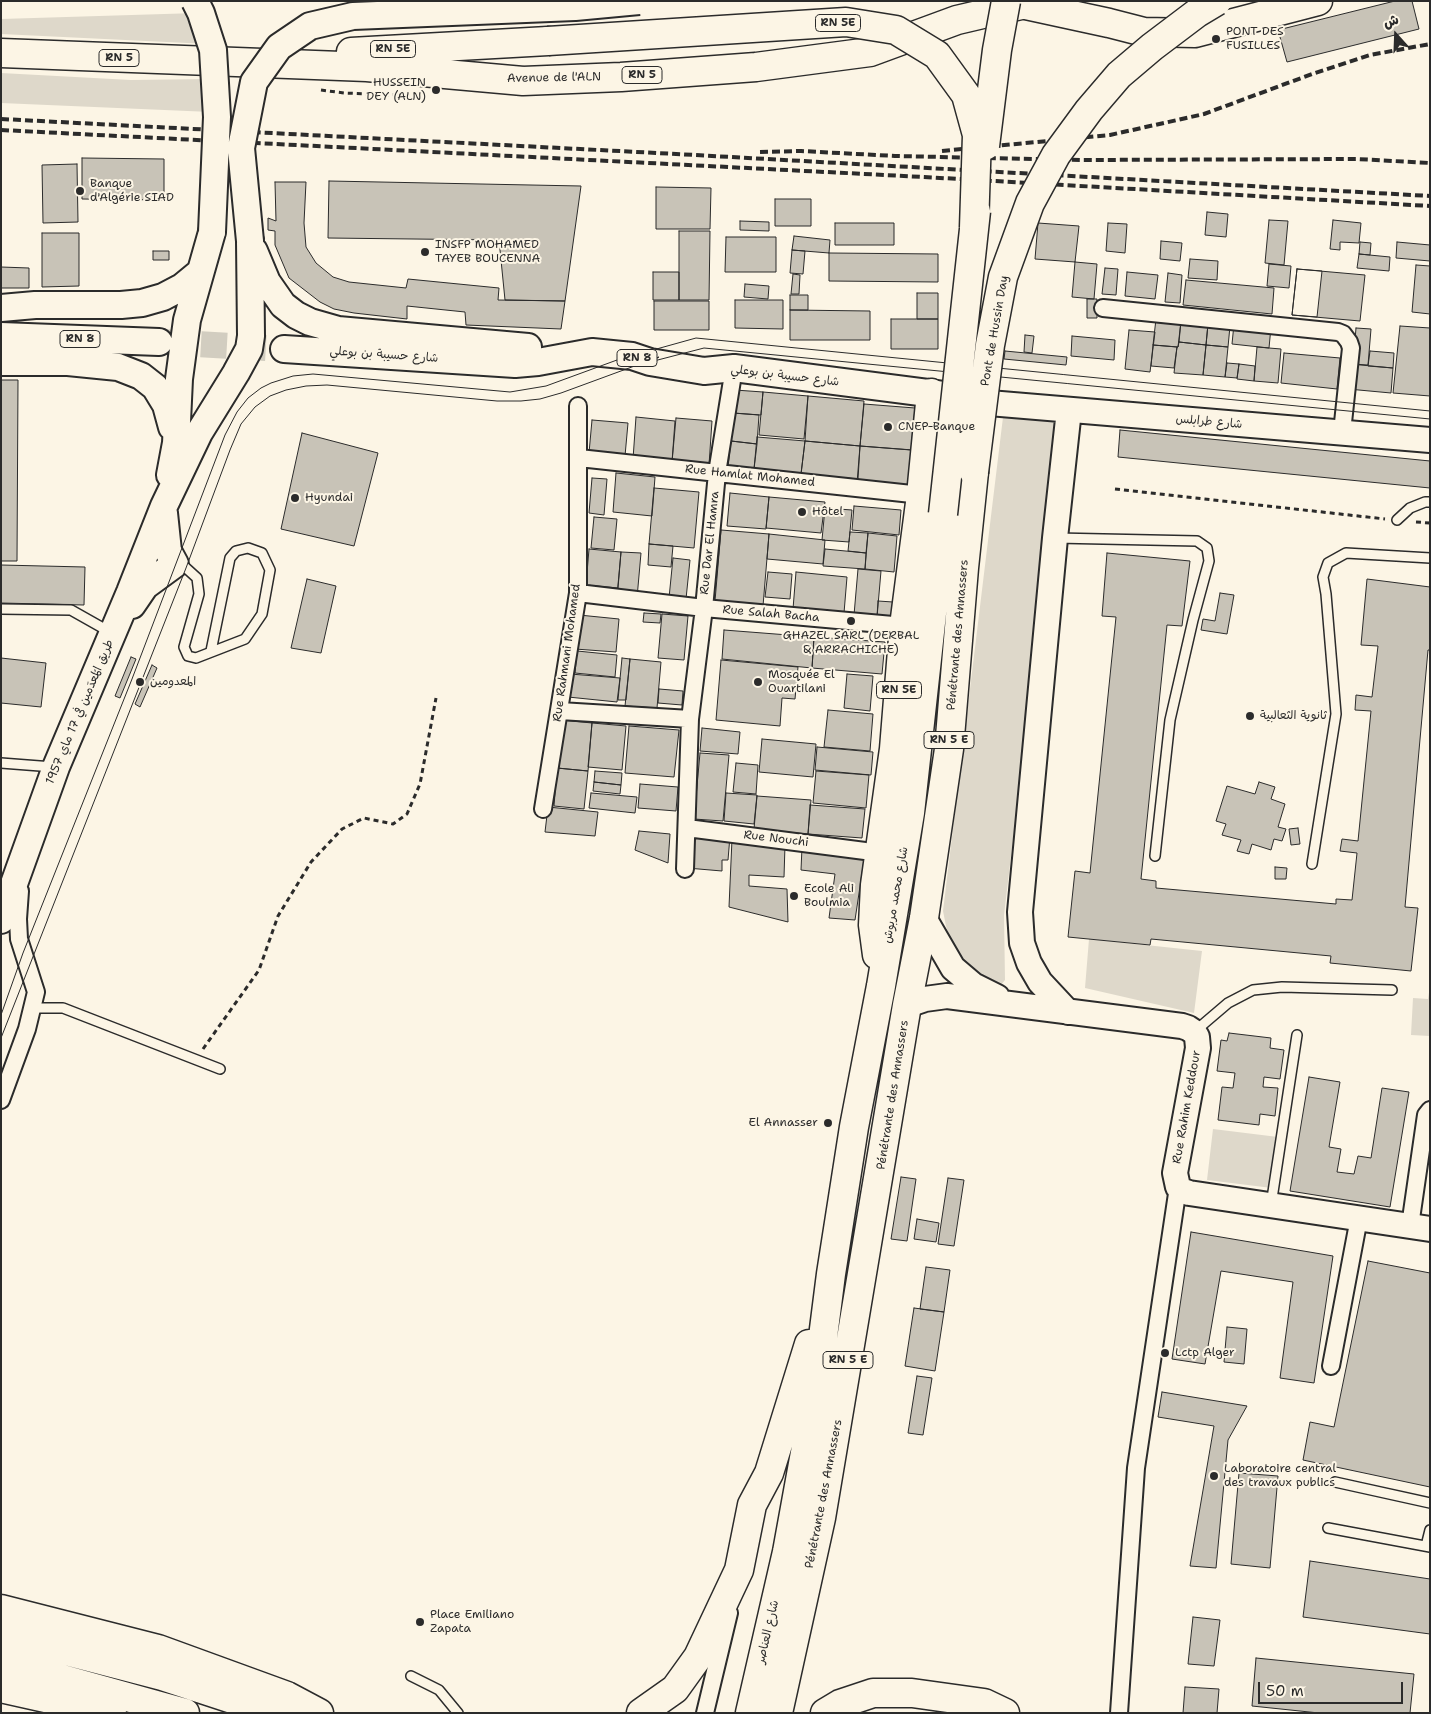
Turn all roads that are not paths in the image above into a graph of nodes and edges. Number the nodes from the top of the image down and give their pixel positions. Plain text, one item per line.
1 (196, 1) edge
2 (639, 1) edge
3 (1217, 1) edge
4 (1318, 1) edge
5 (1023, 2) edge
6 (1, 53) edge
7 (237, 61) junction
8 (974, 228) junction
9 (250, 241) junction
10 (199, 273) junction
11 (1, 308) edge
12 (1103, 308) dead end
13 (1, 336) edge
14 (160, 342) tunnel mouth
15 (284, 348) tunnel mouth
16 (592, 352) junction
17 (1, 362) edge
18 (734, 368) junction
19 (931, 393) junction
20 (989, 403) joint
21 (578, 406) dead end
22 (1070, 410) junction
23 (1342, 432) junction
24 (1430, 440) edge
25 (176, 443) junction
26 (579, 458) junction
27 (974, 472) joint
28 (718, 473) junction
29 (921, 495) junction
30 (1430, 502) edge
31 (164, 506) junction
32 (1397, 520) road end
33 (1056, 538) junction
34 (1430, 558) edge
35 (175, 564) junction
36 (578, 593) junction
37 (704, 608) junction
38 (1, 609) edge
39 (904, 626) junction
40 (114, 631) junction
41 (211, 651) junction
42 (560, 711) junction
43 (690, 719) junction
44 (1, 763) edge
45 (56, 767) junction
46 (543, 809) dead end
47 (687, 828) junction
48 (865, 851) dead end
49 (1155, 856) dead end
50 (24, 859) junction
51 (1312, 864) dead end
52 (685, 869) dead end
53 (924, 918) junction
54 (1, 920) edge
55 (1020, 934) junction
56 (881, 986) junction
57 (1392, 990) dead end
58 (907, 1005) junction
59 (1022, 1006) junction
60 (34, 1008) junction
61 (1068, 1012) junction
62 (1194, 1032) junction
63 (1297, 1035) dead end
64 (220, 1069) dead end
65 (1, 1100) edge
66 (1430, 1110) edge
67 (1178, 1187) junction
68 (1270, 1205) junction
69 (1359, 1218) junction
70 (1420, 1228) edge
71 (831, 1274) junction
72 (1332, 1366) dead end
73 (1335, 1482) dead end
74 (1430, 1502) edge
75 (1328, 1528) dead end
76 (1430, 1530) edge
77 (1428, 1546) edge
78 (740, 1570) junction
79 (1, 1609) edge
80 (1, 1634) edge
81 (1, 1662) edge
82 (411, 1676) dead end
83 (1, 1688) edge
84 (102, 1712) edge
85 (185, 1713) edge
86 (275, 1713) edge
87 (319, 1713) edge
88 (458, 1713) edge
89 (641, 1713) edge
90 (706, 1713) edge
91 (750, 1713) edge
92 (778, 1713) edge
93 (824, 1713) edge
94 (1005, 1713) edge
95 (1119, 1713) edge

1 - 10 main road, bridge
2 - 9 main road, bridge
3 - 27 highway, Pont de Hussin Day, bridge
4 - 5 highway
5 - 7 highway, Avenue de l'ALN / RN 5
5 - 8 highway, bridge
6 - 7 highway, Avenue de l'ALN / RN 5
7 - 8 highway, RN 5E, bridge
8 - 56 highway, شارع محمد مربوش / RN 5 E, bridge
9 - 16 main road
9 - 31 main road
10 - 11 main road
10 - 25 main road
12 - 23 street
13 - 14 main road, RN 8
15 - 16 main road, شارع حسيبة بن بوعلي / RN 8
16 - 18 main road, شارع حسيبة بن بوعلي / RN 8
17 - 25 main road
18 - 19 main road, شارع حسيبة بن بوعلي / RN 8
18 - 28 street, Rue Dar El Hamra
19 - 20 main road, شارع حسيبة بن بوعلي / RN 8
19 - 29 highway, RN 5E
20 - 22 main road, شارع طرابلس / RN 8
21 - 26 street, Rue Rahmani Mohamed
22 - 23 main road, شارع طرابلس / RN 8
22 - 33 main road
23 - 24 main road, شارع طرابلس / RN 8
25 - 31 main road
26 - 28 street, Rue Hamlat Mohamed
26 - 36 street, Rue Rahmani Mohamed
27 - 53 highway, Pénétrante des Annassers / RN 5 E
28 - 29 street, Rue Hamlat Mohamed
28 - 37 street, Rue Dar El Hamra
29 - 39 highway, RN 5E
30 - 32 lane
31 - 35 main road
31 - 40 main road, طريق المُعدَمين في 17 ماي 1957
33 - 49 lane
33 - 55 main road
34 - 51 lane
35 - 40 main road
35 - 41 lane
36 - 37 street, Rue Salah Bacha
36 - 42 street, Rue Rahmani Mohamed
37 - 39 street, Rue Salah Bacha
37 - 43 street, Rue Dar El Hamra
38 - 40 lane
39 - 56 highway, RN 5E
40 - 45 main road, طريق المُعدَمين في 17 ماي 1957
41 - 41 lane
42 - 43 street
42 - 46 street, Rue Rahmani Mohamed
43 - 47 street, Rue Dar El Hamra
44 - 45 lane
45 - 50 main road, طريق المُعدَمين في 17 ماي 1957
47 - 48 street, Rue Nouchi
47 - 52 street, Rue Dar El Hamra
50 - 54 main road, طريق المُعدَمين في 17 ماي 1957
50 - 60 street
53 - 58 highway, Pénétrante des Annassers / RN 5 E
53 - 59 main road
55 - 59 main road
55 - 61 main road
56 - 71 highway, شارع محمد مربوش / RN 5 E
57 - 62 lane
58 - 59 main road, Rue Rahim Keddour
58 - 92 highway, Pénétrante des Annassers / RN 5 E
59 - 61 main road, Rue Rahim Keddour
60 - 64 lane
60 - 65 street
61 - 62 main road, Rue Rahim Keddour
62 - 67 main road, Rue Rahim Keddour
63 - 68 lane
66 - 70 street
67 - 68 main road
67 - 95 street
68 - 69 main road
69 - 70 main road
69 - 72 street
71 - 78 highway
71 - 91 highway, شارع العناصر / RN 5 E
73 - 74 lane
75 - 77 lane
76 - 77 lane
78 - 89 highway
78 - 90 street
79 - 87 highway
80 - 86 highway
81 - 85 highway
82 - 88 lane
83 - 84 highway
93 - 94 highway

